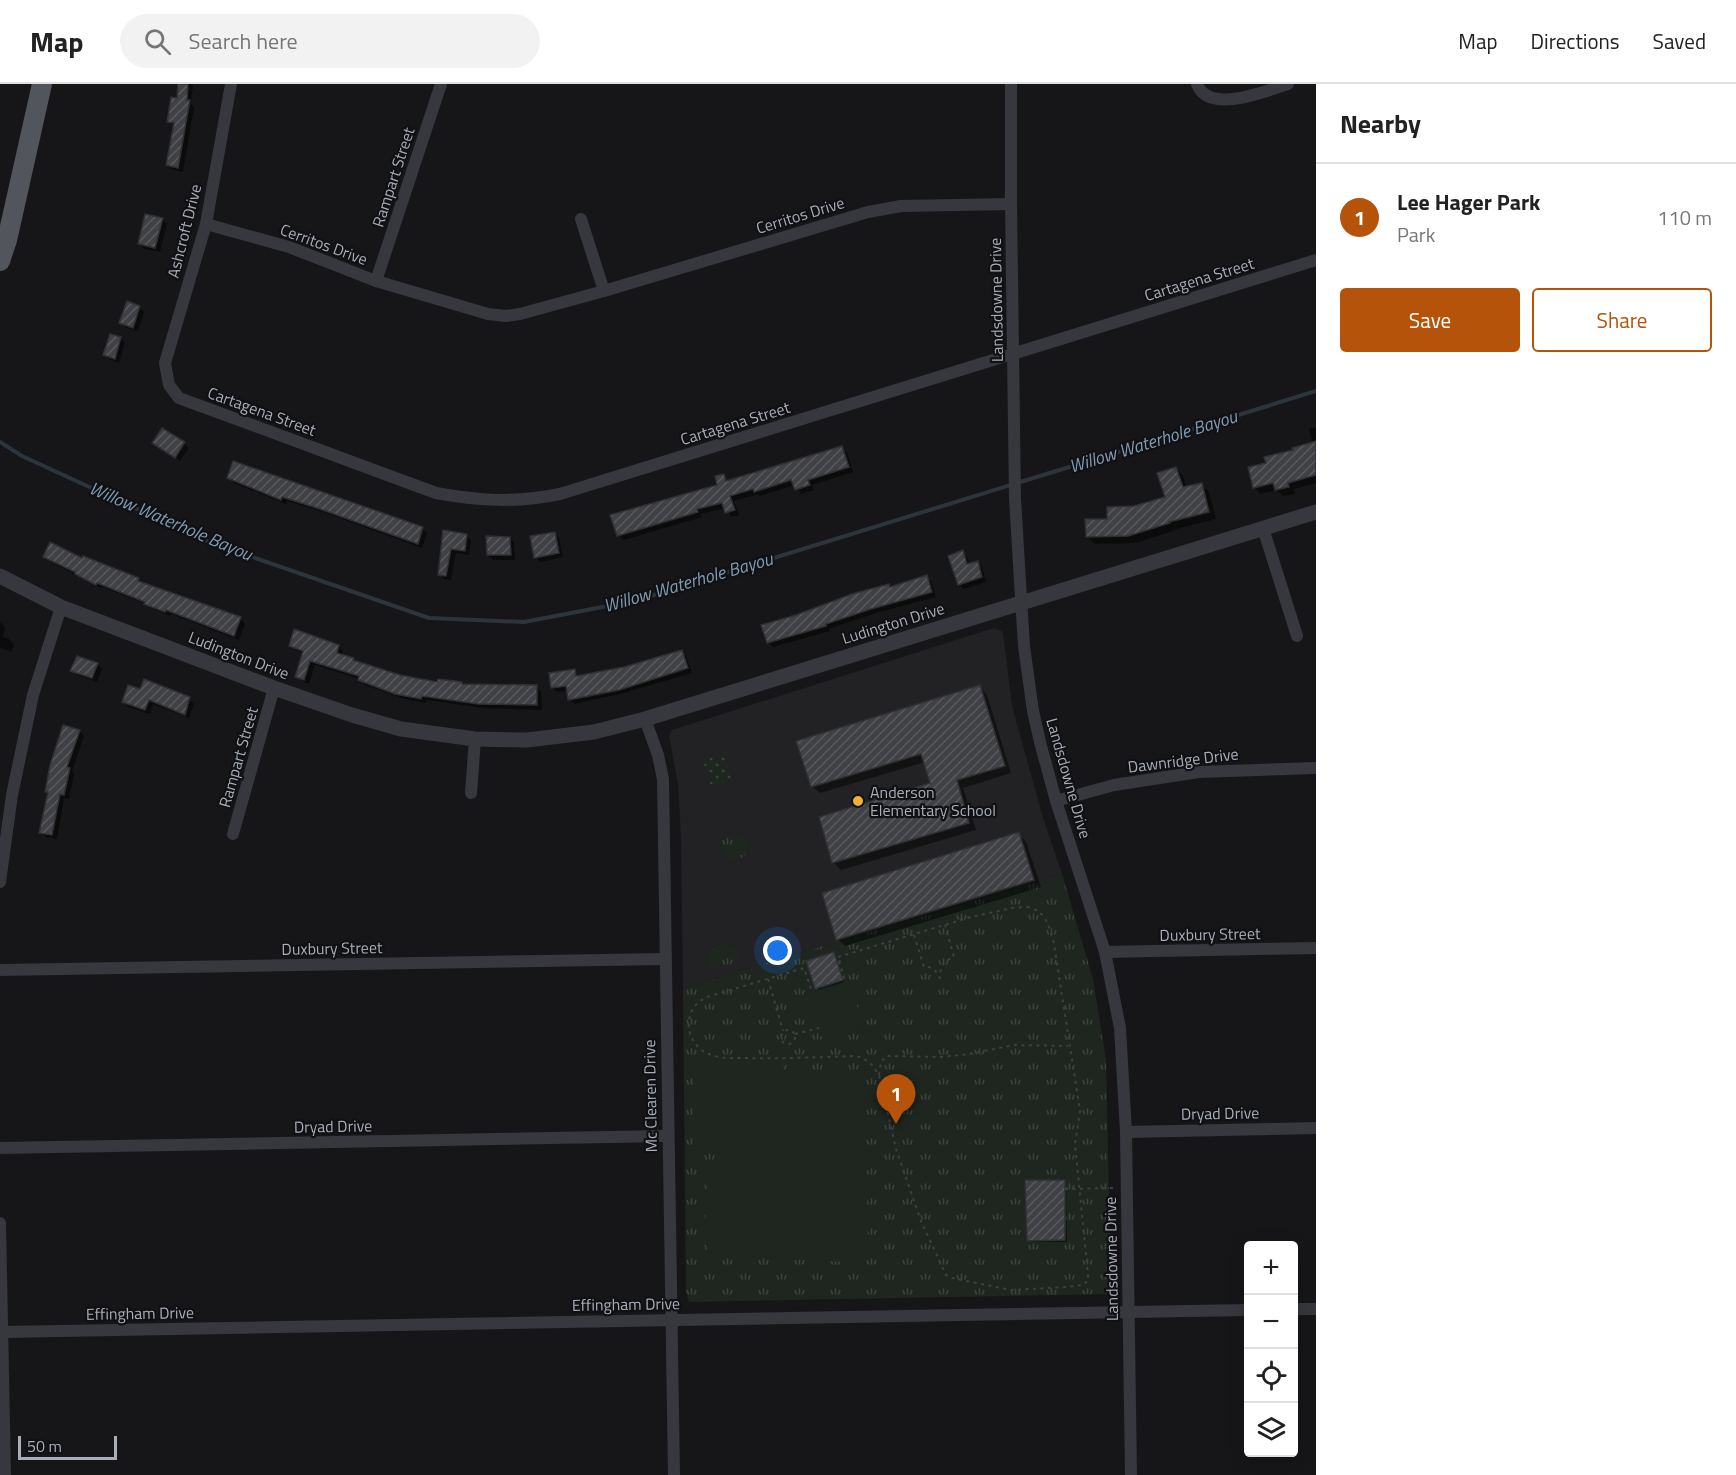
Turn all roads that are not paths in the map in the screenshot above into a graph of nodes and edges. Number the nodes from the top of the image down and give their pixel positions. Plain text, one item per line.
1 (42, 84) edge
2 (231, 84) edge
3 (441, 84) edge
4 (1011, 84) edge
5 (1288, 84) edge
6 (1198, 87) edge
7 (1011, 204) junction
8 (581, 219) dead end
9 (206, 224) junction
10 (1316, 260) edge
11 (0, 261) edge
12 (376, 280) junction
13 (604, 291) junction
14 (1014, 354) junction
15 (169, 385) joint
16 (1316, 512) edge
17 (1263, 528) junction
18 (0, 576) edge
19 (1021, 602) junction
20 (62, 607) junction
21 (1297, 636) dead end
22 (274, 688) junction
23 (645, 718) junction
24 (474, 739) junction
25 (1316, 768) edge
26 (471, 794) dead end
27 (1056, 801) junction
28 (233, 834) dead end
29 (0, 882) edge
30 (1316, 948) edge
31 (1105, 952) junction
32 (665, 959) junction
33 (0, 970) edge
34 (1316, 1128) edge
35 (1126, 1132) junction
36 (668, 1136) junction
37 (0, 1148) edge
38 (0, 1223) edge
39 (1298, 1309) edge
40 (1316, 1309) edge
41 (1244, 1310) edge
42 (1129, 1312) junction
43 (671, 1320) junction
44 (4, 1332) junction
45 (5, 1475) edge
46 (674, 1475) edge
47 (1131, 1475) edge

1 - 11 main road
2 - 9 street, Ashcroft Drive
3 - 12 street, Rampart Street
4 - 7 street, Landsdowne Drive
5 - 6 street
7 - 13 street, Cerritos Drive
7 - 14 street, Landsdowne Drive
8 - 13 street
9 - 12 street, Cerritos Drive
9 - 15 street, Ashcroft Drive
10 - 14 street, Cartagena Street
12 - 13 street, Cerritos Drive
14 - 15 street, Cartagena Street
14 - 19 street, Landsdowne Drive
16 - 17 street, Ludington Drive
17 - 19 street, Ludington Drive
17 - 21 street
18 - 20 street, Ludington Drive
19 - 23 street, Ludington Drive
19 - 27 street, Landsdowne Drive
20 - 22 street, Ludington Drive
20 - 29 street
22 - 24 street, Ludington Drive
22 - 28 street, Rampart Street
23 - 24 street, Ludington Drive
23 - 32 street, Mc Clearen Drive
24 - 26 street
25 - 27 street, Dawnridge Drive
27 - 31 street, Landsdowne Drive
30 - 31 street, Duxbury Street
31 - 35 street, Landsdowne Drive
32 - 33 street, Duxbury Street
32 - 36 street, Mc Clearen Drive
34 - 35 street, Dryad Drive
35 - 42 street, Landsdowne Drive
36 - 37 street, Dryad Drive
36 - 43 street, Mc Clearen Drive
38 - 44 street
39 - 40 street
41 - 42 street, Effingham Drive
42 - 43 street, Effingham Drive
42 - 47 street, Landsdowne Drive
43 - 44 street, Effingham Drive
43 - 46 street, Mc Clearen Drive
44 - 45 street

